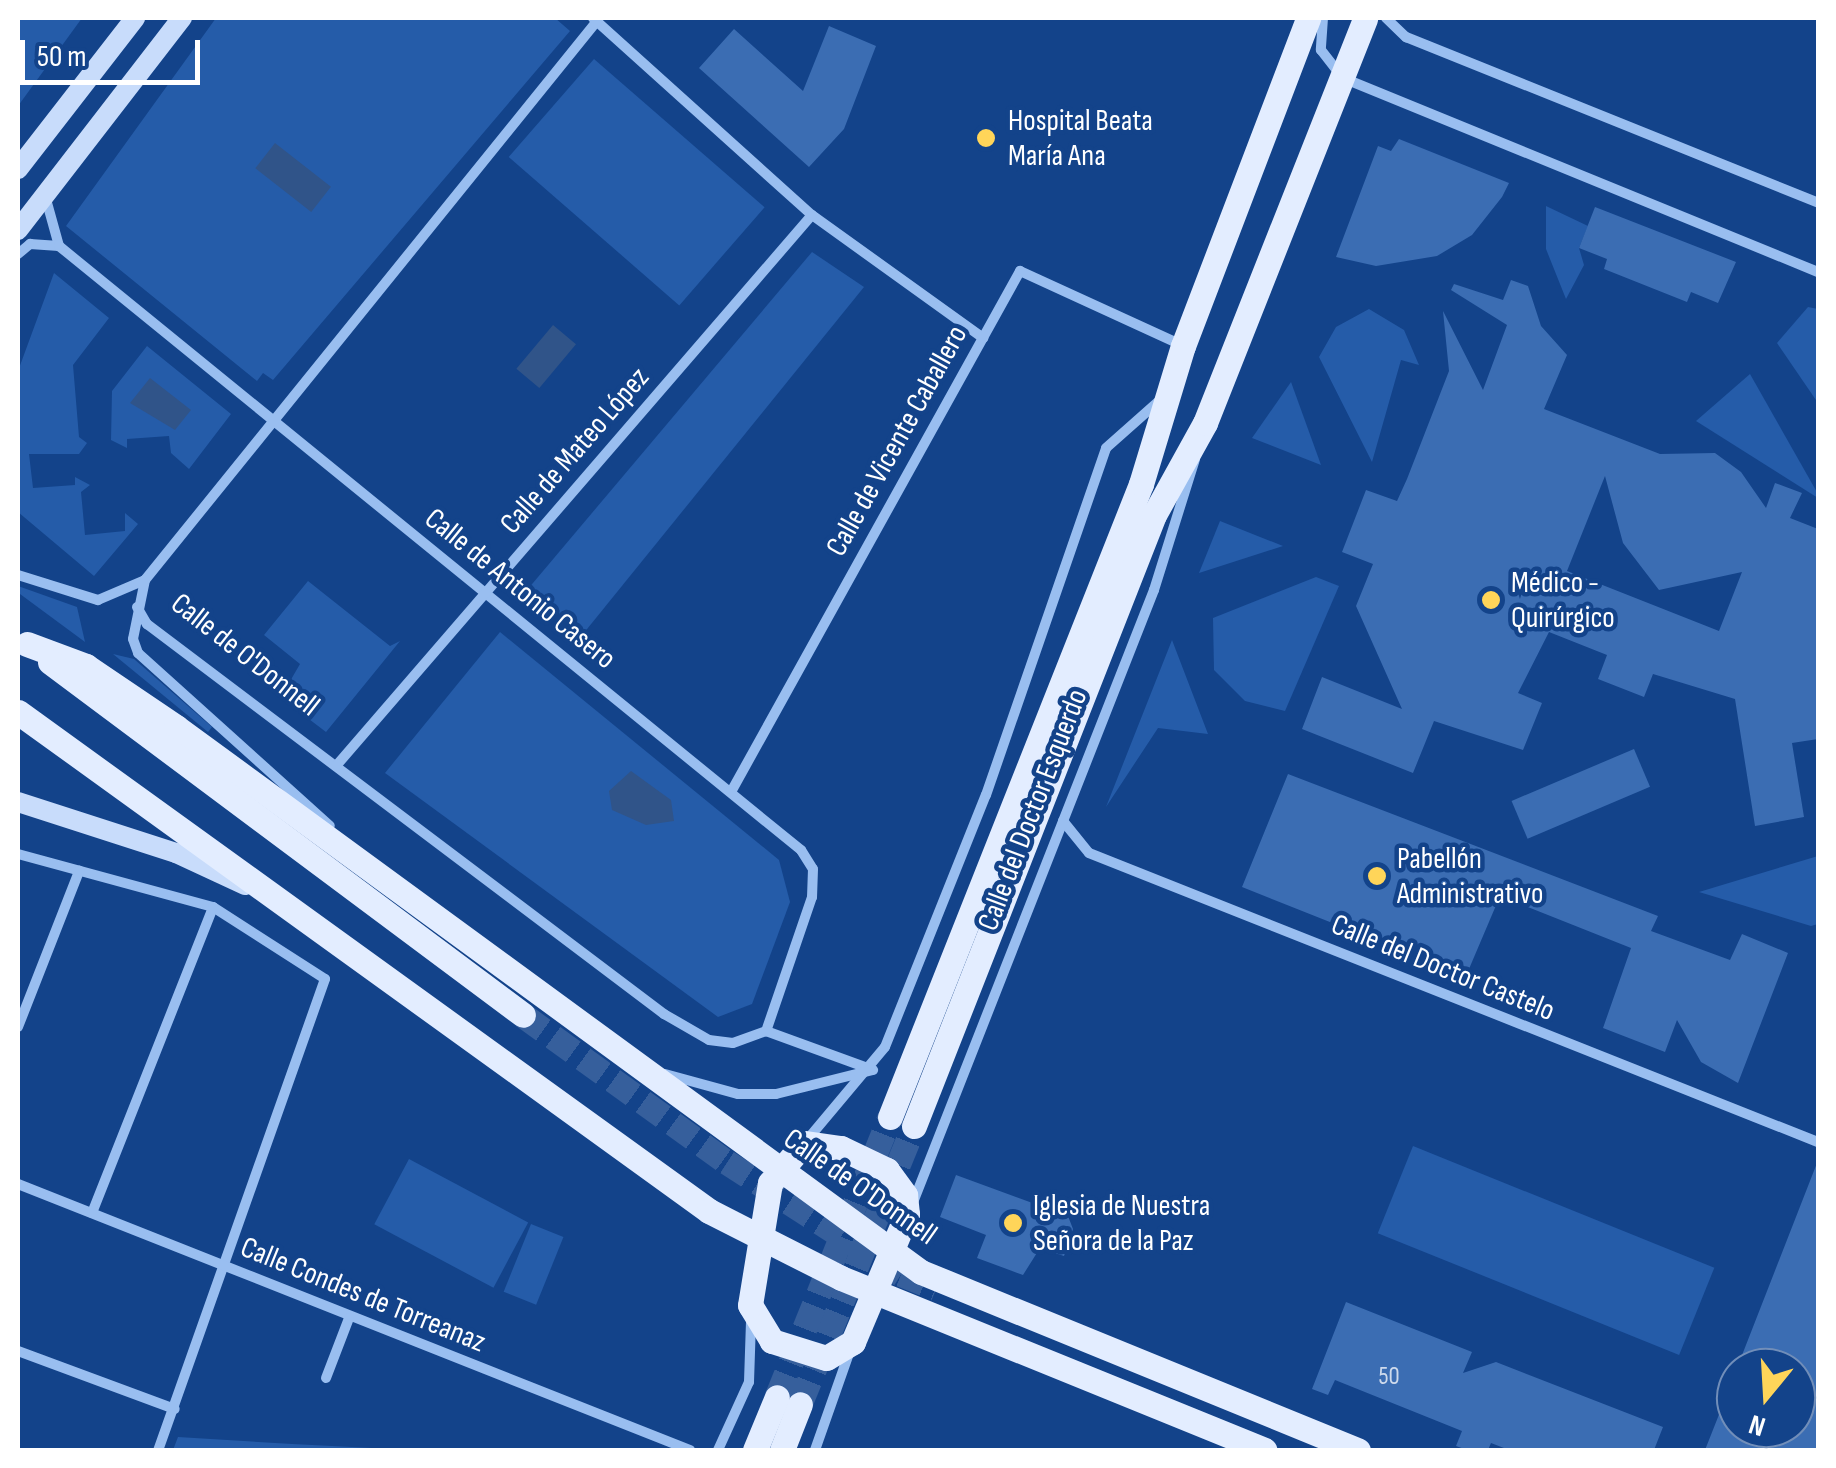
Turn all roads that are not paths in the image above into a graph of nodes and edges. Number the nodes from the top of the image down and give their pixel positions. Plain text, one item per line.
1 (134, 18) edge
2 (182, 18) edge
3 (1308, 18) edge
4 (1324, 18) edge
5 (1365, 18) edge
6 (1386, 18) edge
7 (595, 19) edge
8 (1342, 78) junction
9 (18, 169) edge
10 (44, 192) junction
11 (1818, 203) edge
12 (812, 214) junction
13 (18, 230) edge
14 (58, 246) junction
15 (18, 254) edge
16 (1818, 272) edge
17 (983, 338) junction
18 (1183, 346) junction
19 (1168, 392) junction
20 (273, 422) junction
21 (1204, 424) junction
22 (18, 575) edge
23 (145, 580) junction
24 (486, 593) junction
25 (137, 607) junction
26 (22, 641) edge
27 (18, 712) edge
28 (336, 766) junction
29 (731, 792) junction
30 (18, 802) edge
31 (1064, 821) junction
32 (18, 854) edge
33 (383, 874) junction
34 (77, 876) junction
35 (291, 906) junction
36 (211, 912) junction
37 (522, 1014) tunnel mouth
38 (18, 1027) edge
39 (766, 1031) junction
40 (637, 1064) junction
41 (873, 1070) junction
42 (1818, 1142) edge
43 (804, 1143) junction
44 (776, 1168) junction
45 (18, 1184) edge
46 (92, 1213) junction
47 (907, 1214) junction
48 (762, 1232) junction
49 (893, 1252) junction
50 (223, 1266) junction
51 (876, 1292) junction
52 (750, 1305) junction
53 (349, 1318) junction
54 (853, 1342) junction
55 (18, 1351) edge
56 (326, 1378) dead end
57 (175, 1409) junction
58 (158, 1450) edge
59 (690, 1450) edge
60 (718, 1450) edge
61 (755, 1450) edge
62 (782, 1450) edge
63 (815, 1450) edge
64 (1264, 1450) edge
65 (1358, 1450) edge

1 - 9 street
2 - 10 street
3 - 18 main road, Calle del Doctor Esquerdo
4 - 8 street
5 - 8 main road, Calle del Doctor Esquerdo
6 - 11 street
7 - 12 street
7 - 20 street
8 - 16 street
8 - 21 main road, Calle del Doctor Esquerdo
10 - 13 street
10 - 14 street
12 - 17 street
12 - 24 street, Calle de Mateo López
14 - 15 street
14 - 20 street, Calle de Antonio Casero
17 - 18 street, Calle de Vicente Caballero
17 - 29 street, Calle de Vicente Caballero
18 - 19 main road, Calle del Doctor Esquerdo
19 - 21 main road, Calle del Doctor Esquerdo
19 - 41 street, Calle del Doctor Esquerdo
20 - 23 street
20 - 24 street, Calle de Antonio Casero
21 - 31 street, Calle del Doctor Esquerdo
22 - 23 street, Calle de O'Donnell
23 - 25 street, Calle de O'Donnell
24 - 28 street, Calle de Mateo López
24 - 29 street, Calle de Antonio Casero
25 - 28 street, Calle de O'Donnell
25 - 33 street, Calle de O'Donnell
26 - 33 main road, Calle de O'Donnell
26 - 37 main road, Calle de O'Donnell
27 - 35 main road
28 - 39 street, Calle de O'Donnell
29 - 39 street, Calle de Antonio Casero
30 - 35 street
31 - 42 street, Calle del Doctor Castelo
31 - 47 street, Calle del Doctor Esquerdo
32 - 34 street
33 - 40 main road, Calle de O'Donnell
34 - 36 street
34 - 38 street
35 - 48 main road
36 - 46 street
36 - 50 street
39 - 41 street
40 - 41 street
40 - 44 main road, Calle de O'Donnell
41 - 43 street, Calle del Doctor Esquerdo
43 - 44 main road, Calle del Doctor Esquerdo
43 - 47 main road
44 - 48 main road
44 - 49 main road, Calle de O'Donnell
45 - 46 street, Calle Condes de Torreanaz
46 - 50 street, Calle Condes de Torreanaz
47 - 49 main road, Calle del Doctor Esquerdo
48 - 51 main road
48 - 52 main road
49 - 51 main road, Calle del Doctor Esquerdo
49 - 65 main road, Calle de O'Donnell
50 - 53 street, Calle Condes de Torreanaz
50 - 57 street
51 - 54 main road, Calle del Doctor Esquerdo
51 - 64 main road
52 - 54 main road
52 - 60 street
53 - 56 street
53 - 59 street, Calle Condes de Torreanaz
54 - 63 street, Calle del Doctor Esquerdo
55 - 57 street
57 - 58 street
61 - 62 main road

